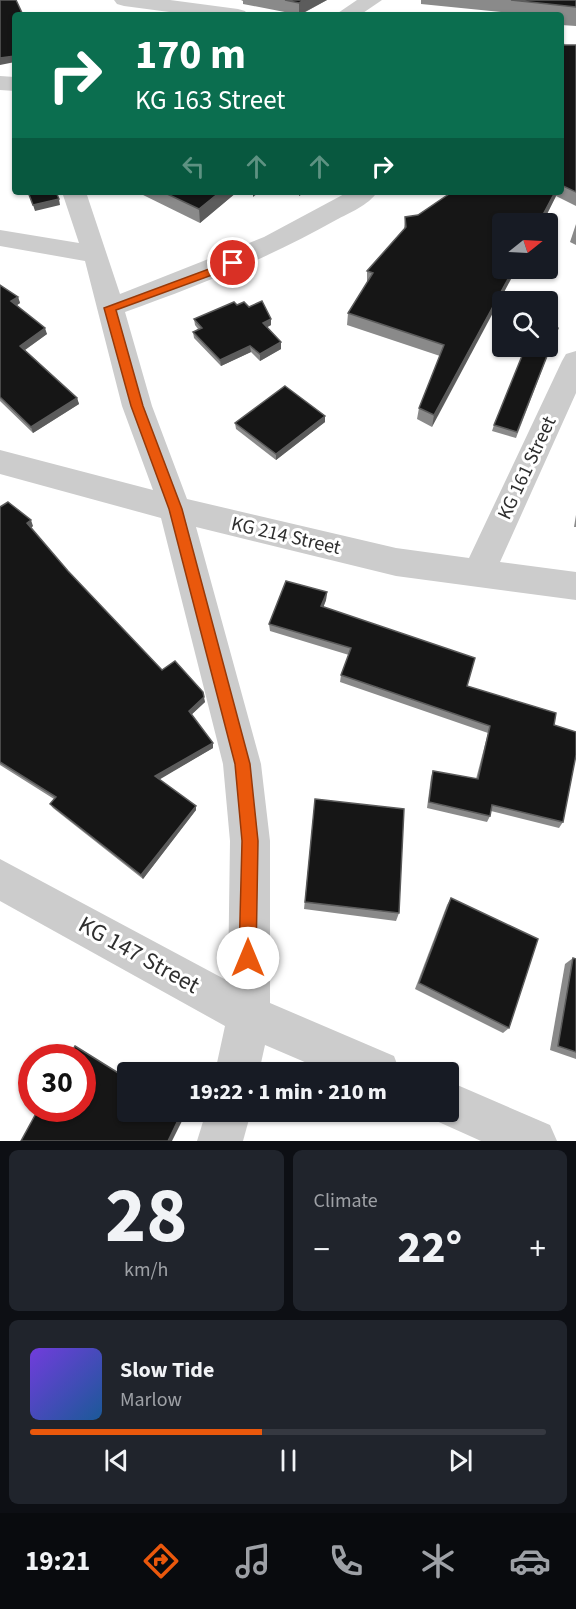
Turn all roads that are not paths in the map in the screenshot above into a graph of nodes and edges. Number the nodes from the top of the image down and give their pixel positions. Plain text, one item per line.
1 (123, 0) edge
2 (372, 0) edge
3 (109, 12) edge
4 (215, 12) edge
5 (350, 12) edge
6 (75, 195) edge
7 (360, 195) edge
8 (0, 238) edge
9 (96, 254) junction
10 (109, 308) junction
11 (576, 360) edge
12 (0, 462) edge
13 (175, 509) junction
14 (478, 574) junction
15 (576, 586) edge
16 (0, 879) edge
17 (249, 1016) junction
18 (239, 1062) edge
19 (355, 1062) edge
20 (459, 1108) edge
21 (226, 1122) edge
22 (220, 1141) edge
23 (534, 1141) edge

1 - 3 street
1 - 4 street
2 - 5 street
6 - 9 street
7 - 10 street
8 - 9 street
9 - 10 street
10 - 13 street
11 - 14 street, KG 161 Street
12 - 13 street, KG 214 Street
13 - 14 street, KG 214 Street
13 - 17 street
14 - 15 street, KG 214 Street
16 - 17 street, KG 147 Street
17 - 18 street
17 - 19 street, KG 147 Street
20 - 23 street
21 - 22 street

